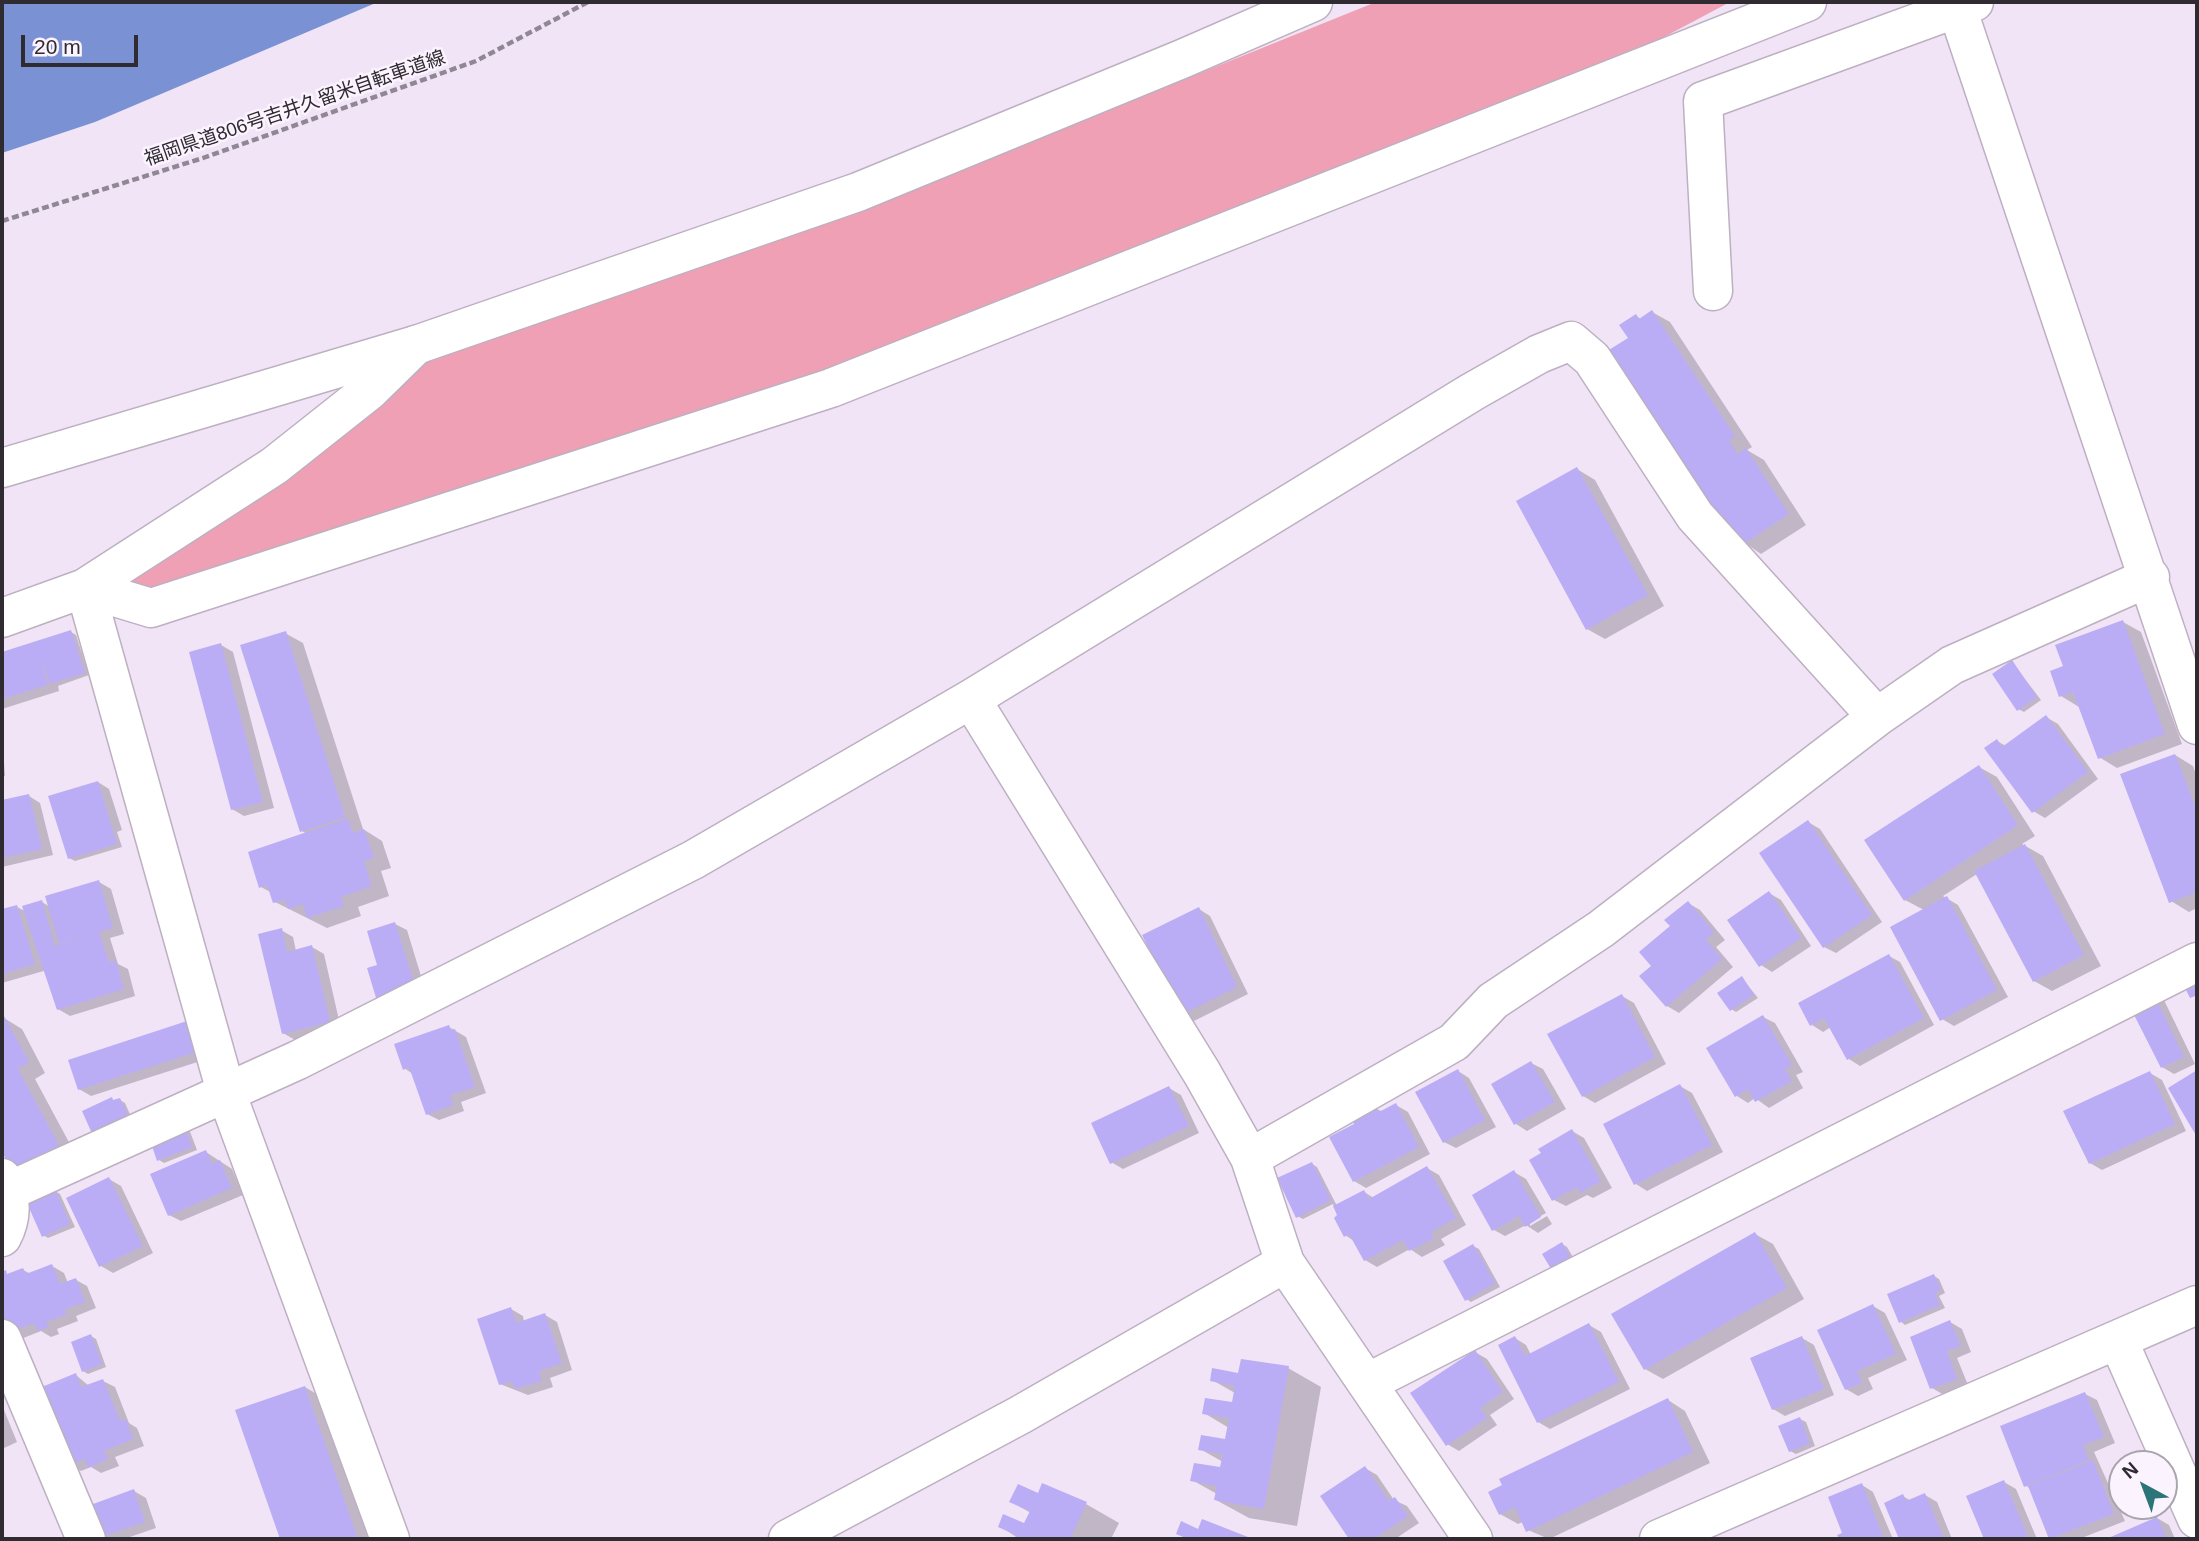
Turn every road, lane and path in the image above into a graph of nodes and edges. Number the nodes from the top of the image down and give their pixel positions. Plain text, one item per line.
1 (587, 2) edge
2 (1313, 2) edge
3 (1807, 2) edge
4 (1962, 4) edge
5 (2, 221) edge
6 (1713, 291) dead end
7 (416, 345) junction
8 (2, 468) edge
9 (2150, 577) junction
10 (85, 588) junction
11 (2, 618) edge
12 (971, 699) junction
13 (1877, 717) junction
14 (2196, 720) edge
15 (2197, 962) edge
16 (226, 1092) junction
17 (1250, 1158) junction
18 (5, 1185) edge
19 (2, 1237) edge
20 (1285, 1263) junction
21 (2197, 1305) edge
22 (2, 1339) edge
23 (2118, 1340) junction
24 (1367, 1383) junction
25 (2197, 1519) edge
26 (86, 1539) edge
27 (390, 1539) edge
28 (788, 1539) edge
29 (1473, 1539) edge
30 (1659, 1539) edge

1 - 5 path, 福岡県道806号吉井久留米自転車道線
2 - 7 street
3 - 10 street
4 - 6 street
4 - 9 street
7 - 8 street
7 - 10 street
9 - 13 street
9 - 14 street
10 - 11 street
10 - 16 street
12 - 13 street
12 - 16 street
12 - 17 street
13 - 17 street
15 - 24 street
16 - 18 street
16 - 27 street
17 - 20 street
18 - 19 street
20 - 24 street
20 - 28 street
21 - 23 street
22 - 26 street
23 - 25 street
23 - 30 street
24 - 29 street

